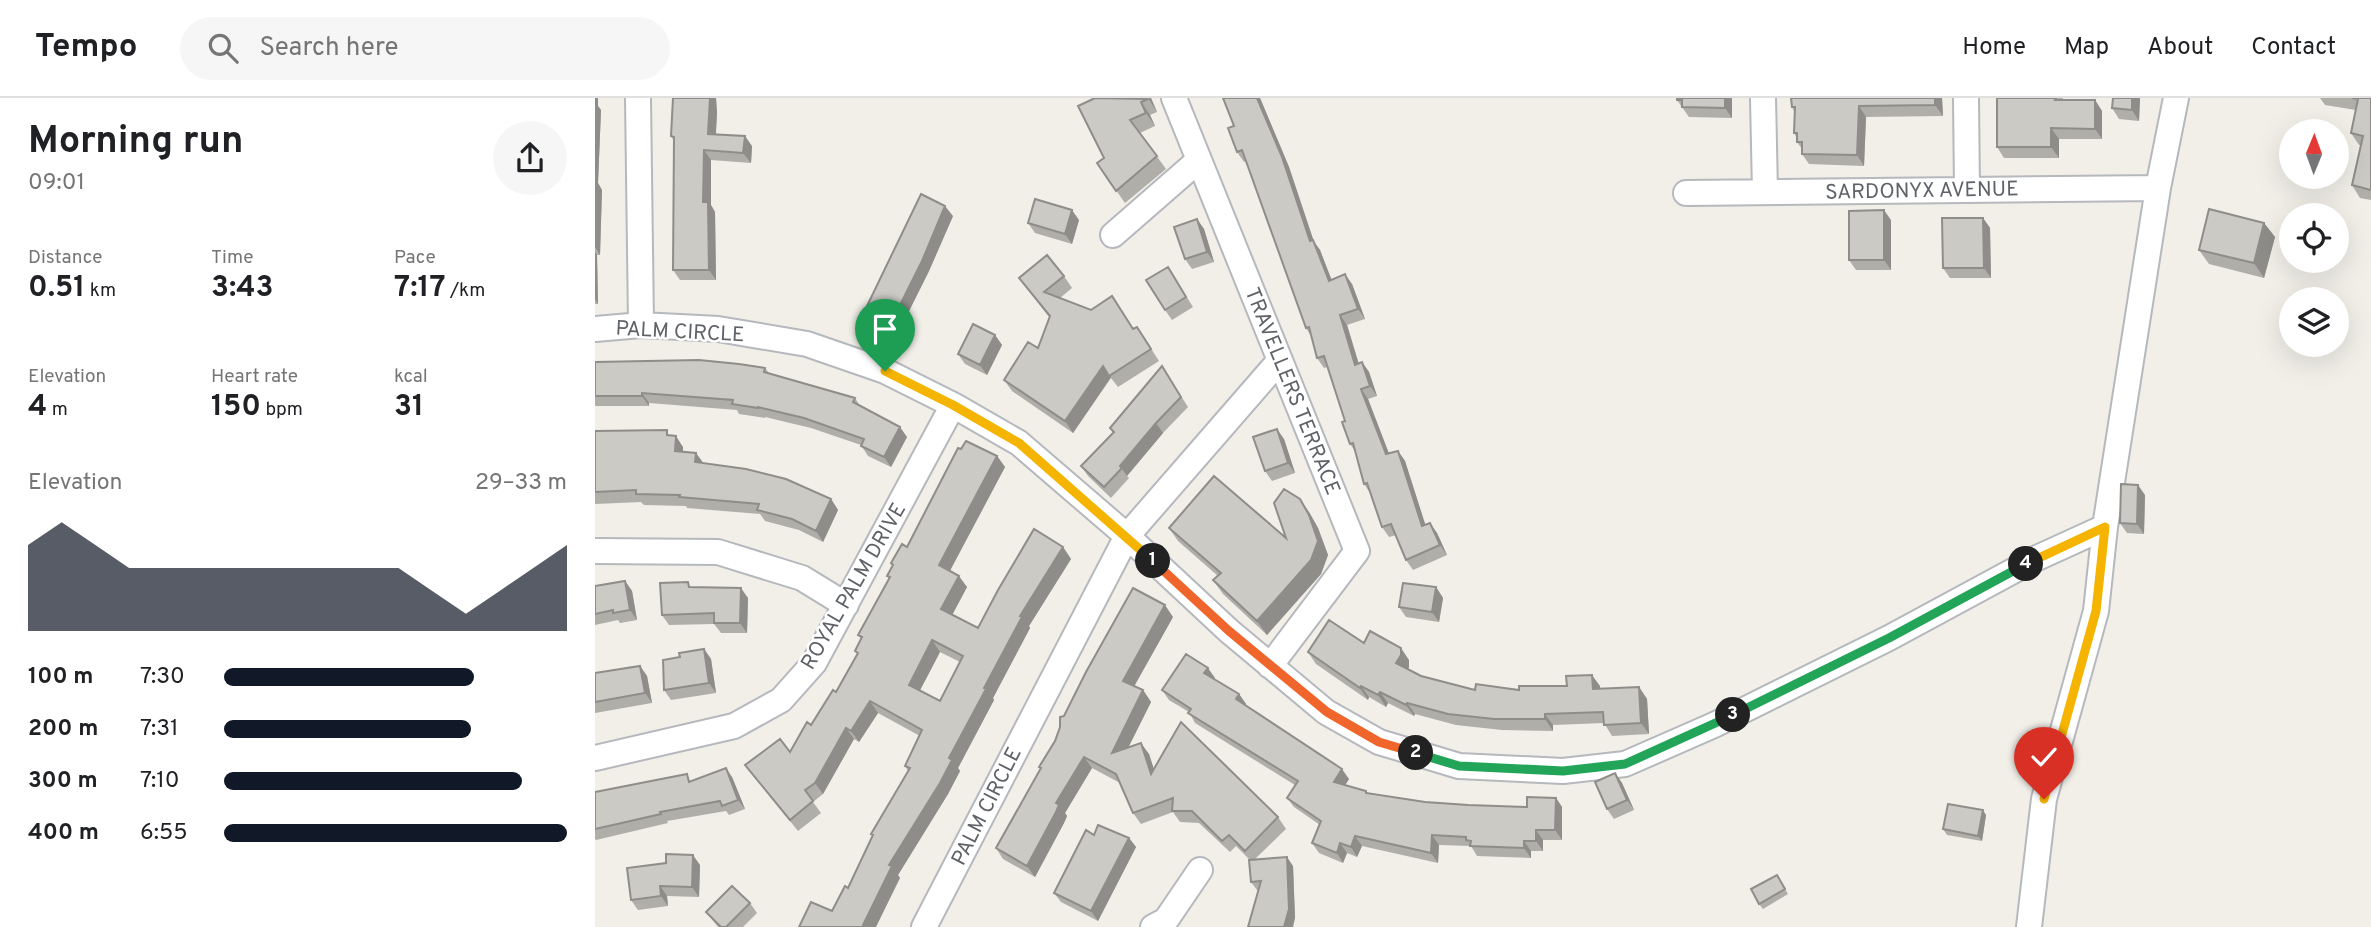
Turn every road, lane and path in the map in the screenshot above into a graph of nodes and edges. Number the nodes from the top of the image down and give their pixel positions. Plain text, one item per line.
1 (638, 98) edge
2 (1174, 98) edge
3 (1763, 98) edge
4 (1966, 98) edge
5 (2176, 98) edge
6 (1199, 159) junction
7 (2158, 188) junction
8 (1967, 190) junction
9 (1765, 192) junction
10 (1686, 193) dead end
11 (1113, 235) dead end
12 (641, 325) junction
13 (595, 329) edge
14 (1280, 360) junction
15 (953, 405) junction
16 (2105, 527) junction
17 (1126, 536) junction
18 (595, 551) edge
19 (846, 605) junction
20 (1270, 666) junction
21 (595, 758) edge
22 (1200, 870) dead end
23 (923, 927) edge
24 (1153, 927) edge
25 (2029, 927) edge

1 - 12 street
2 - 6 street, TRAVELLERS TERRACE
3 - 9 street
4 - 8 street
5 - 7 street
6 - 11 street
6 - 14 street, TRAVELLERS TERRACE
7 - 8 street, SARDONYX AVENUE
7 - 16 street
8 - 9 street, SARDONYX AVENUE
9 - 10 street, SARDONYX AVENUE
12 - 13 street, PALM CIRCLE
12 - 15 street, PALM CIRCLE
14 - 17 street
14 - 20 street, TRAVELLERS TERRACE
15 - 17 street, PALM CIRCLE
15 - 19 street, ROYAL PALM DRIVE
16 - 20 street, PALM CIRCLE
16 - 25 street
17 - 20 street, PALM CIRCLE
17 - 23 street, PALM CIRCLE
18 - 19 street
19 - 21 street, ROYAL PALM DRIVE
22 - 24 street

